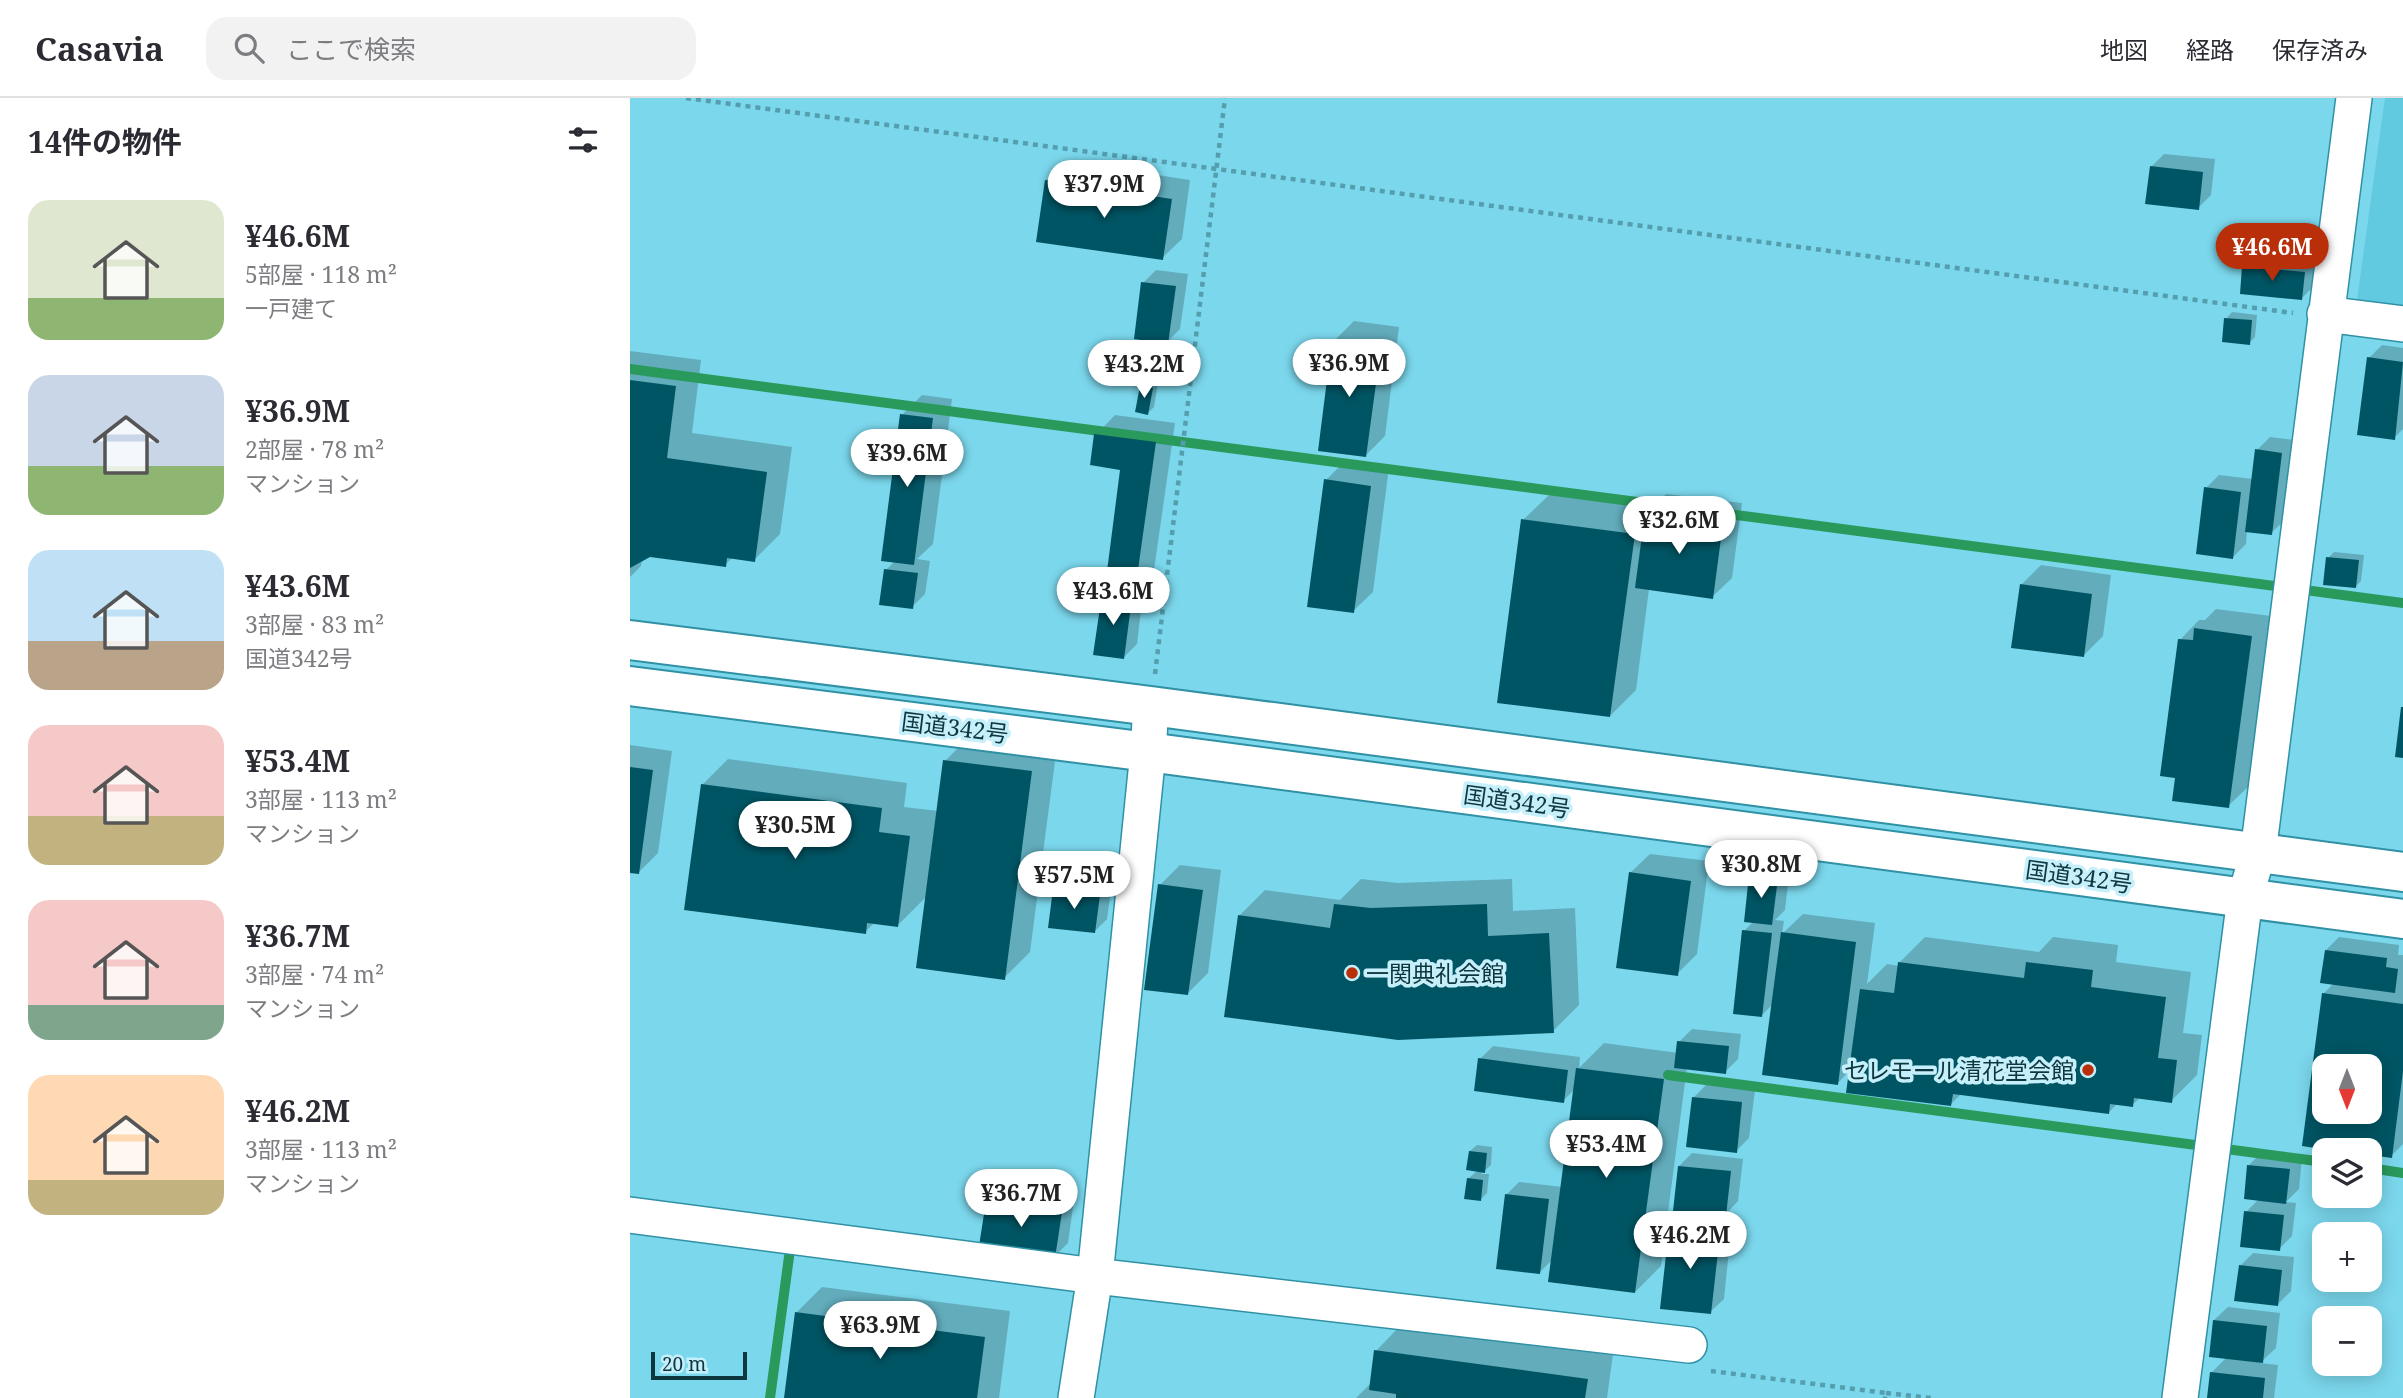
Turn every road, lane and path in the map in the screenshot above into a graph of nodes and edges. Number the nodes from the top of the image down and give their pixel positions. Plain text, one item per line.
1 (686, 98) edge
2 (1226, 98) edge
3 (2354, 98) edge
4 (1216, 168) junction
5 (2325, 314) junction
6 (2403, 324) edge
7 (630, 640) edge
8 (630, 686) edge
9 (1151, 706) junction
10 (1148, 752) junction
11 (2258, 853) junction
12 (2403, 872) edge
13 (2245, 898) junction
14 (2403, 919) edge
15 (630, 1215) edge
16 (1095, 1276) junction
17 (1689, 1345) joint
18 (1886, 1396) edge
19 (1076, 1398) edge
20 (1931, 1398) edge
21 (2180, 1398) edge

1 - 4 path
2 - 4 path
3 - 5 street
4 - 5 path
4 - 9 path
5 - 6 street
5 - 11 street
7 - 9 highway, 国道342号
8 - 10 highway, 国道342号
9 - 10 street
9 - 11 highway, 国道342号
10 - 13 highway, 国道342号
10 - 16 street
11 - 12 highway, 国道342号
11 - 13 street
13 - 14 highway, 国道342号
13 - 21 street
15 - 16 street
16 - 17 street
16 - 19 street
17 - 18 path
18 - 20 path

